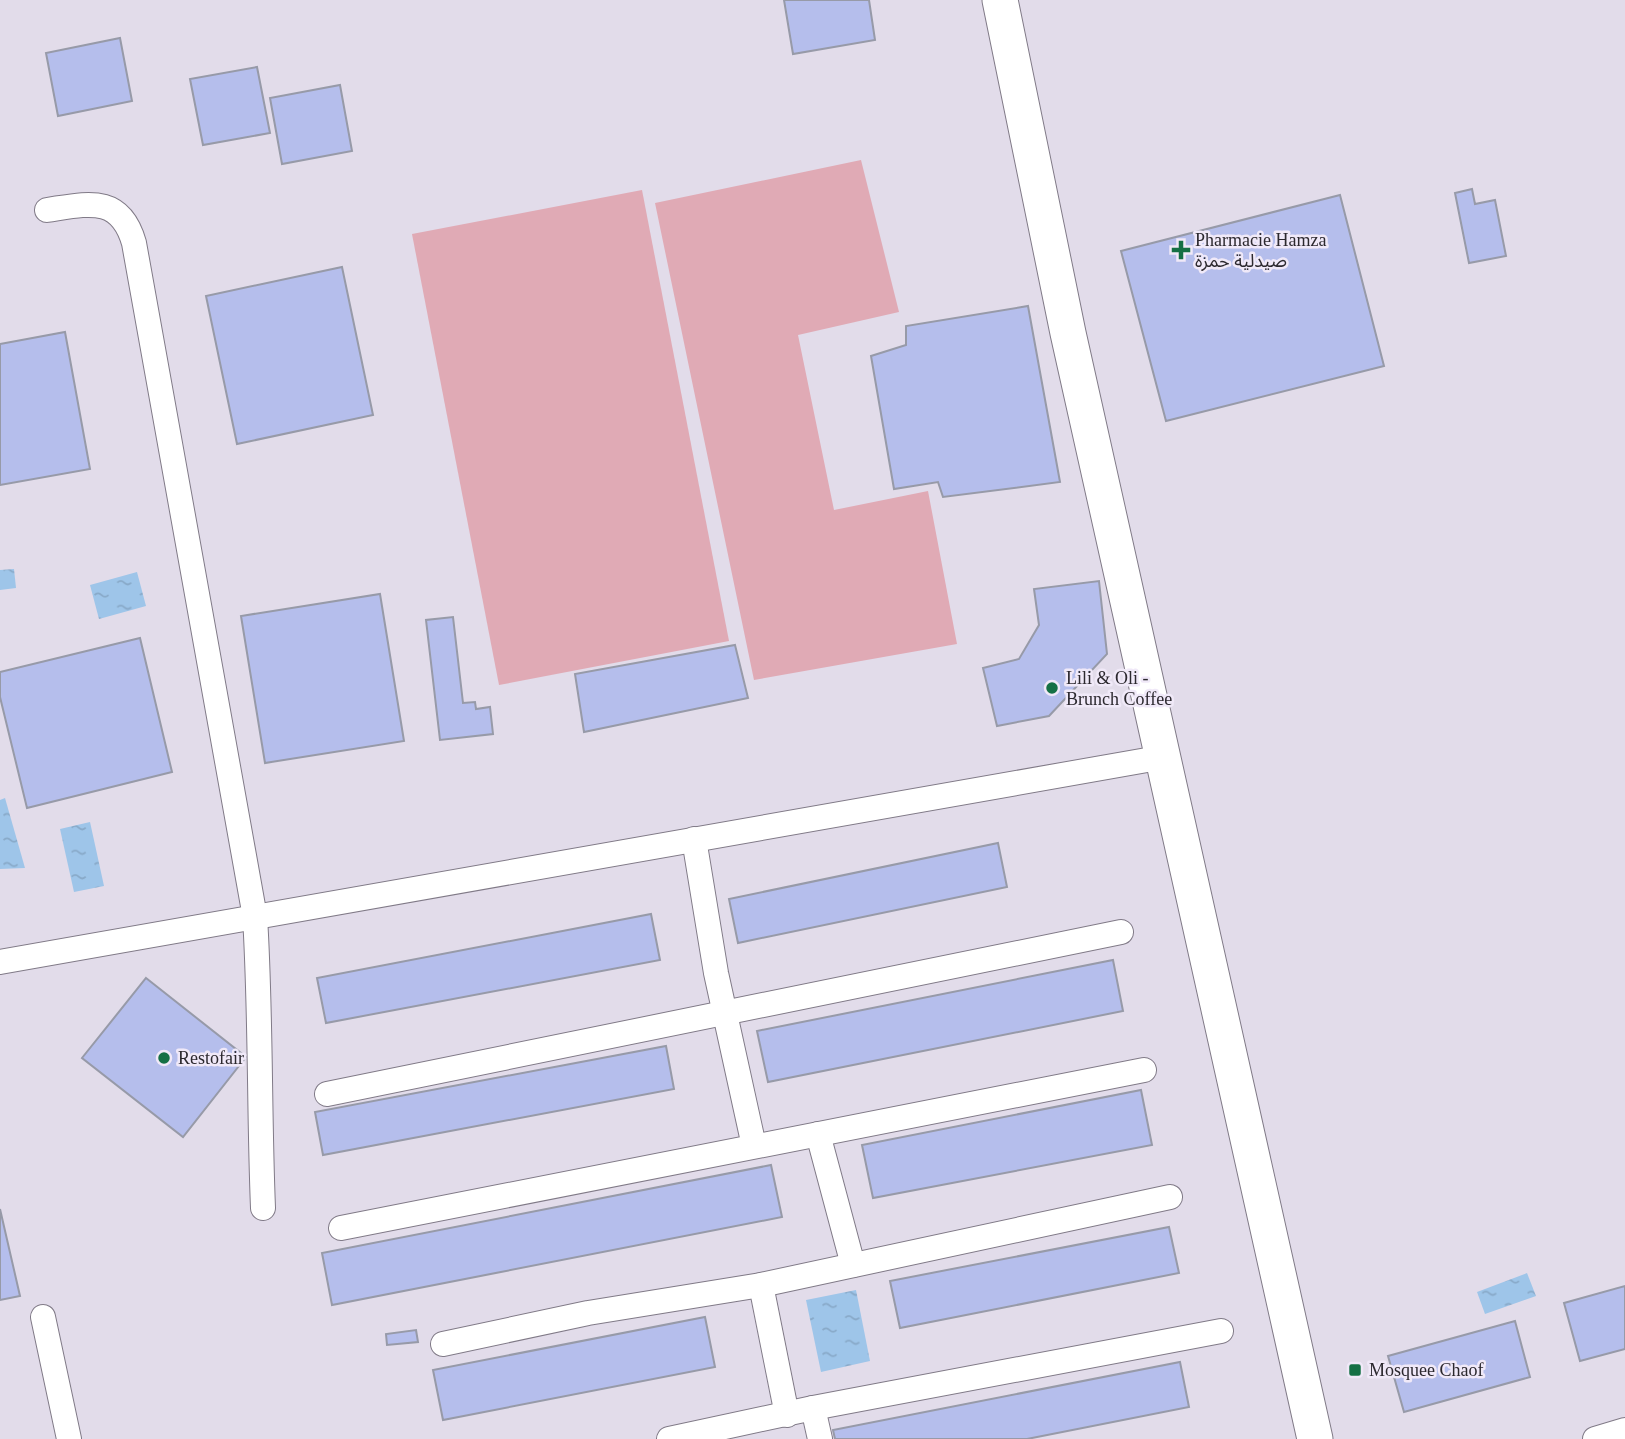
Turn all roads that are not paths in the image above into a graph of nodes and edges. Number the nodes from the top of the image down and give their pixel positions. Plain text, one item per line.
1 (1000, 0) edge
2 (47, 211) dead end
3 (1164, 757) junction
4 (694, 839) junction
5 (255, 917) junction
6 (1121, 932) dead end
7 (0, 962) edge
8 (725, 1012) junction
9 (1144, 1070) dead end
10 (327, 1094) dead end
11 (818, 1134) junction
12 (754, 1146) junction
13 (1170, 1197) dead end
14 (264, 1208) dead end
15 (341, 1228) dead end
16 (853, 1265) junction
17 (761, 1285) junction
18 (43, 1317) dead end
19 (1221, 1331) dead end
20 (443, 1344) dead end
21 (813, 1408) junction
22 (787, 1415) junction
23 (1625, 1430) edge
24 (69, 1439) edge
25 (669, 1439) edge
26 (820, 1439) edge
27 (1315, 1439) edge
28 (1595, 1439) edge

1 - 3 street
2 - 5 street
3 - 4 street
3 - 27 street
4 - 5 street
4 - 8 street
5 - 7 street
5 - 14 street
6 - 8 street
8 - 10 street
8 - 12 street
9 - 11 street
11 - 12 street
11 - 16 street
12 - 15 street
13 - 16 street
16 - 17 street
17 - 20 street
17 - 22 street
18 - 24 street
19 - 21 street
21 - 22 street
21 - 26 street
22 - 25 street
23 - 28 street

